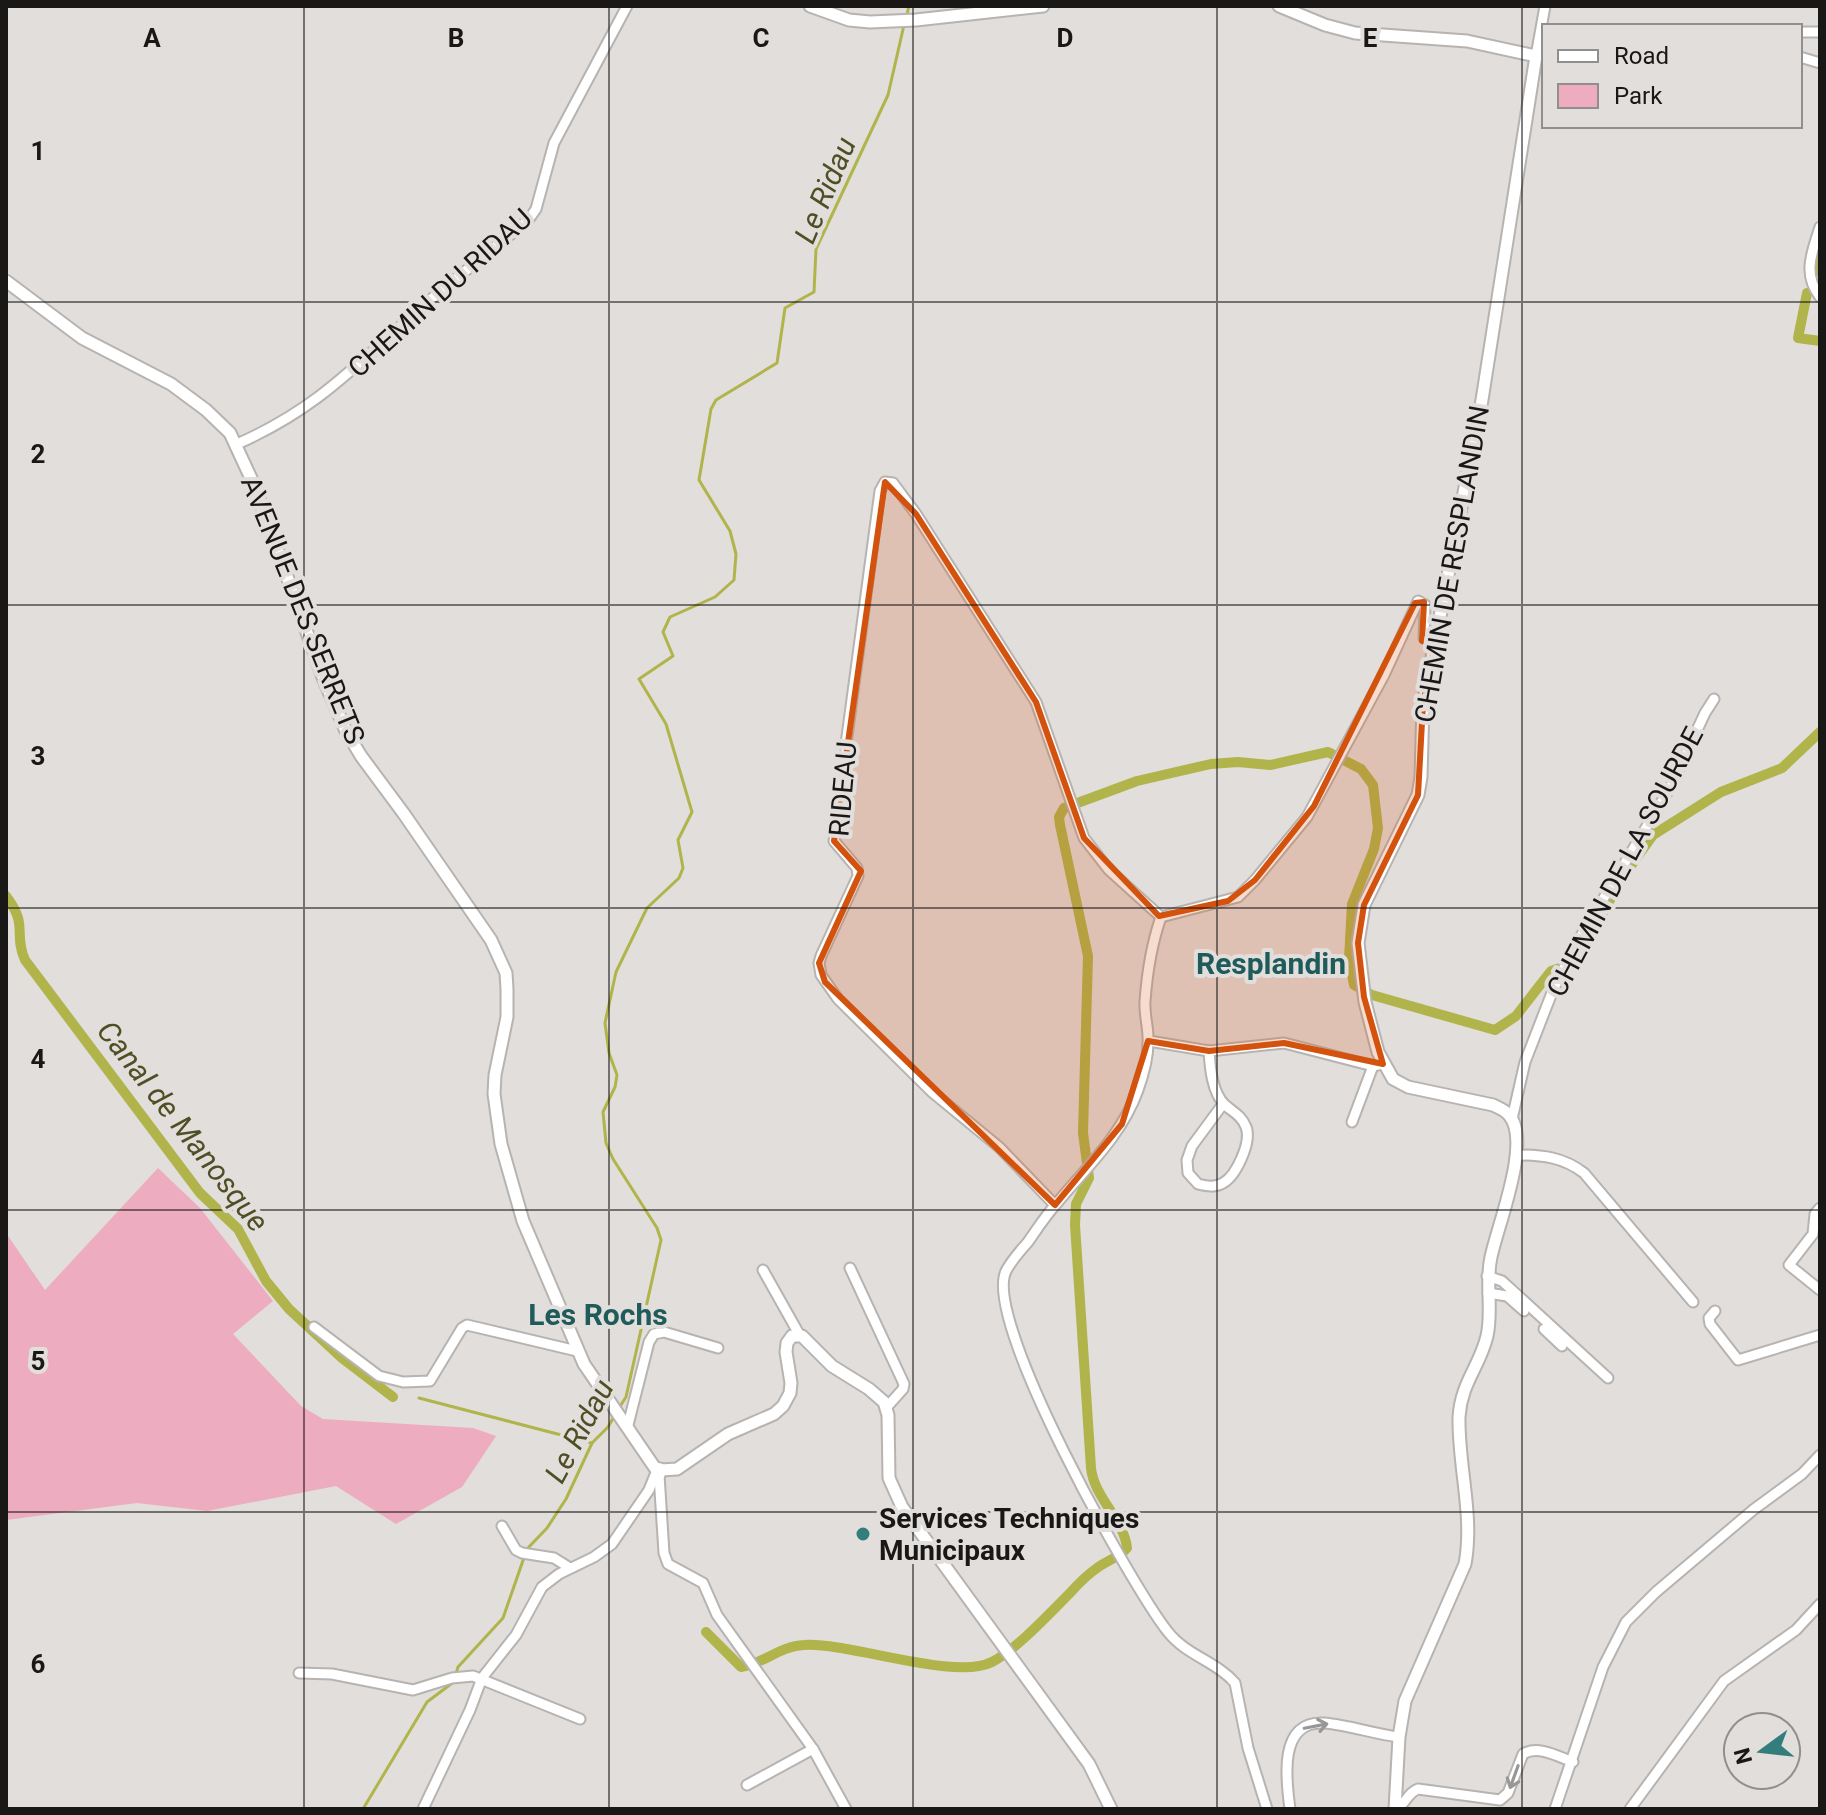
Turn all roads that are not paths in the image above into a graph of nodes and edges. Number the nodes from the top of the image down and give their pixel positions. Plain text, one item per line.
1 (627, 6) edge
2 (810, 6) edge
3 (1043, 6) edge
4 (1279, 6) edge
5 (1542, 36) edge
6 (1540, 56) edge
7 (1820, 227) edge
8 (6, 281) edge
9 (1820, 297) edge
10 (237, 444) junction
11 (1435, 645) junction
12 (1714, 699) dead end
13 (1161, 917) junction
14 (1149, 1041) junction
15 (1209, 1051) junction
16 (1378, 1065) junction
17 (1223, 1104) junction
18 (1512, 1119) junction
19 (1352, 1122) dead end
20 (1517, 1155) junction
21 (1055, 1205) junction
22 (1820, 1208) edge
23 (850, 1268) dead end
24 (763, 1270) dead end
25 (1487, 1276) junction
26 (1820, 1290) edge
27 (1488, 1293) junction
28 (1693, 1302) dead end
29 (1715, 1311) dead end
30 (314, 1327) dead end
31 (799, 1334) junction
32 (1820, 1335) edge
33 (1562, 1346) dead end
34 (718, 1348) dead end
35 (577, 1351) junction
36 (1608, 1378) dead end
37 (886, 1408) junction
38 (621, 1416) junction
39 (1820, 1455) edge
40 (658, 1472) junction
41 (502, 1526) dead end
42 (570, 1568) junction
43 (1820, 1604) edge
44 (299, 1673) dead end
45 (482, 1678) junction
46 (580, 1719) dead end
47 (1399, 1737) junction
48 (813, 1749) junction
49 (1573, 1762) junction
50 (747, 1785) dead end
51 (423, 1809) edge
52 (846, 1809) edge
53 (1111, 1809) edge
54 (1267, 1809) edge
55 (1290, 1809) edge
56 (1396, 1809) edge
57 (1555, 1809) edge
58 (1630, 1809) edge

1 - 10 street, CHEMIN DU RIDAU
2 - 3 street
4 - 6 street
5 - 6 street
6 - 11 street, CHEMIN DE RESPLANDIN
7 - 9 street
8 - 10 street, AVENUE DES SERRETS
10 - 35 street, AVENUE DES SERRETS
11 - 13 street
11 - 16 street, CHEMIN DE RESPLANDIN
12 - 18 street, CHEMIN DE LA SOURDE
13 - 14 street
13 - 21 street, RIDEAU
14 - 15 street
14 - 21 street
15 - 16 street
15 - 17 street
16 - 18 street
16 - 19 street
17 - 17 street
18 - 20 street
20 - 25 street
20 - 28 street
21 - 54 street
22 - 26 street
23 - 37 street
24 - 31 street
25 - 27 street
25 - 36 street
27 - 33 street
27 - 47 street
29 - 32 street
30 - 35 street
31 - 37 street
31 - 40 street
34 - 38 street
35 - 38 street, AVENUE DES SERRETS
37 - 53 street
38 - 40 street, AVENUE DES SERRETS
39 - 49 street
40 - 42 street
40 - 48 street
41 - 42 street
42 - 45 street
43 - 58 street
44 - 45 street
45 - 46 street
45 - 51 street
55 -> 47 street
47 - 56 street
48 - 50 street
48 - 52 street
49 -> 56 street
49 - 57 street

